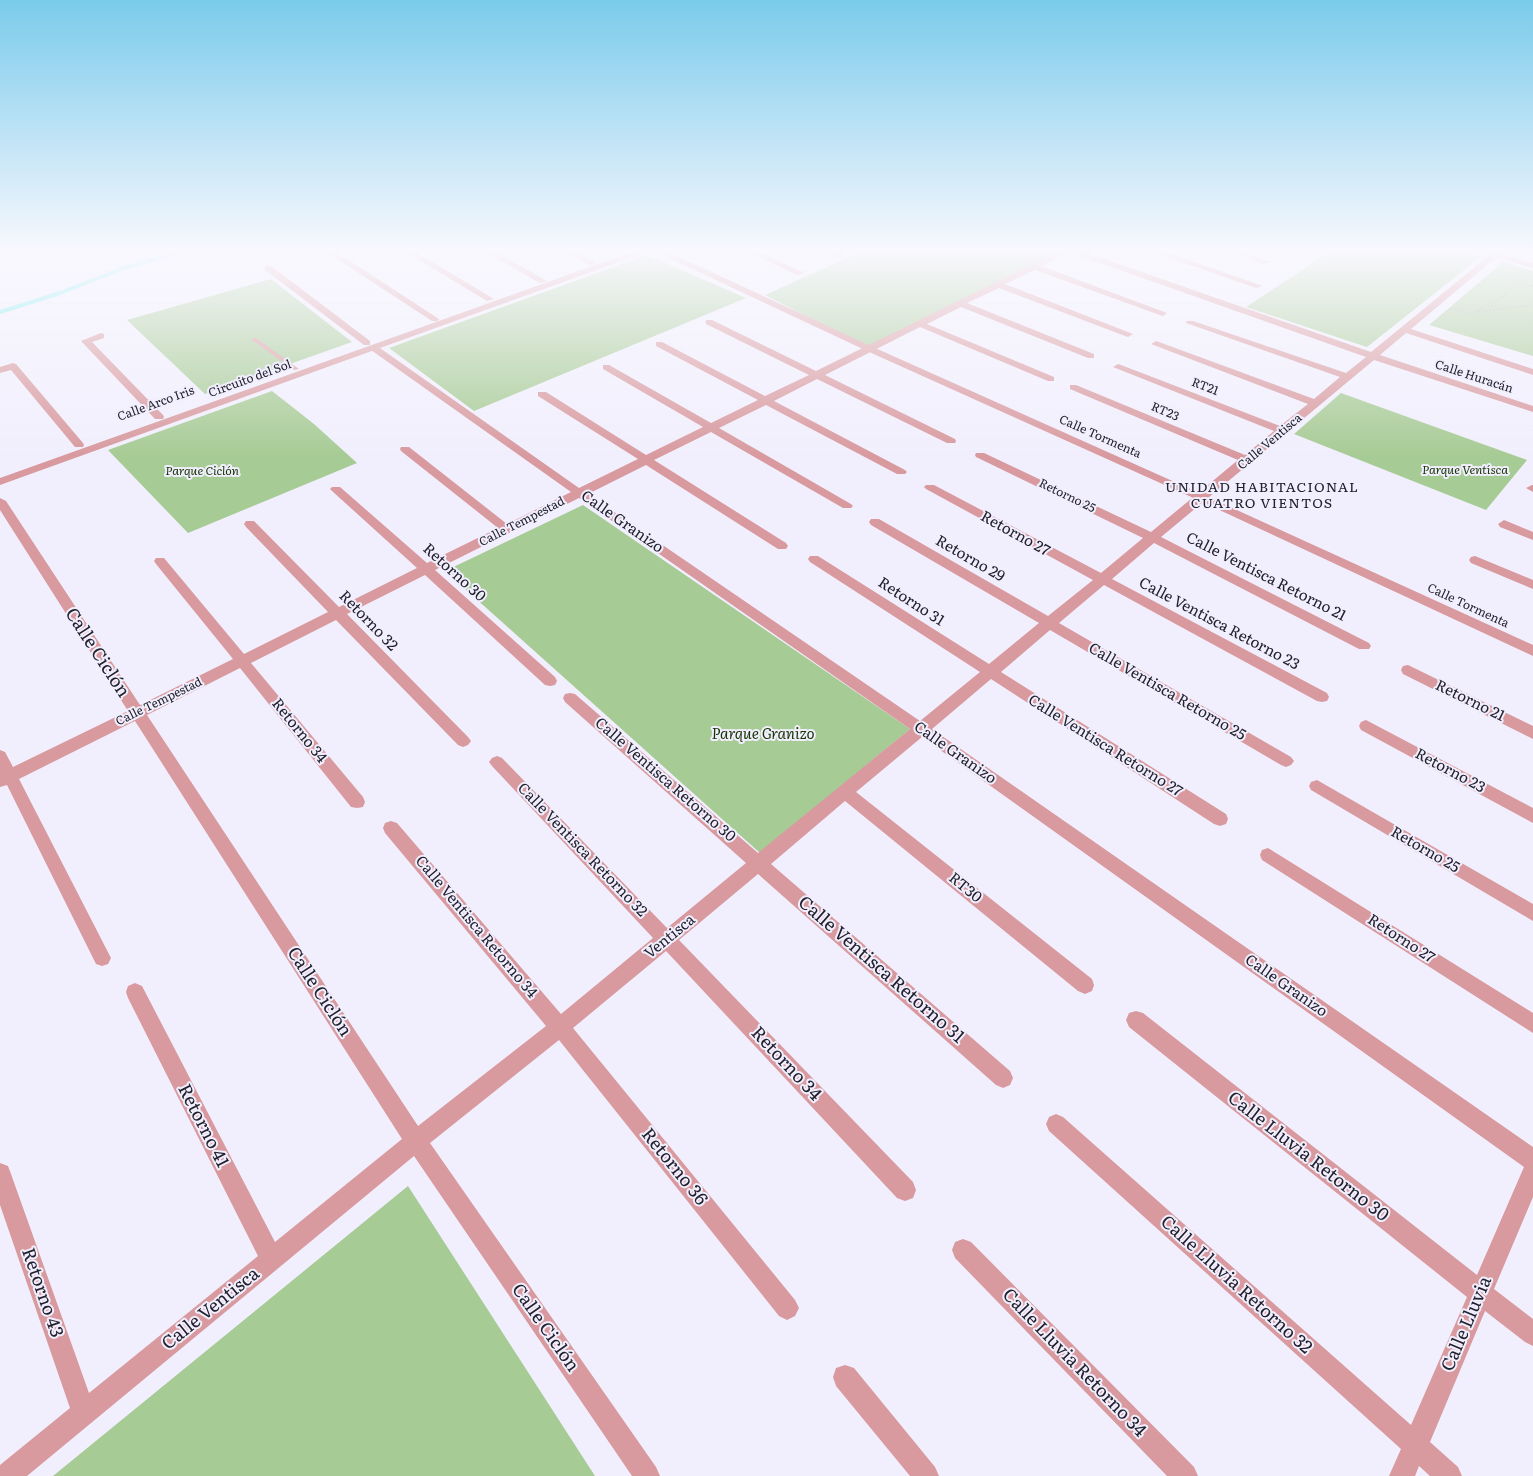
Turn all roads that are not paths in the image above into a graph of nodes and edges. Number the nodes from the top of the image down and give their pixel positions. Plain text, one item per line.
1 (335, 318) edge
2 (437, 318) edge
3 (450, 318) edge
4 (802, 318) edge
5 (933, 318) edge
6 (996, 318) edge
7 (1086, 318) edge
8 (1264, 318) edge
9 (1420, 318) edge
10 (434, 319) joint
11 (708, 322) dead end
12 (1190, 323) dead end
13 (920, 324) junction
14 (1405, 330) junction
15 (1128, 334) dead end
16 (101, 336) dead end
17 (254, 339) dead end
18 (659, 344) dead end
19 (1156, 344) dead end
20 (371, 345) junction
21 (870, 349) junction
22 (1091, 356) dead end
23 (1373, 356) junction
24 (606, 367) dead end
25 (1118, 367) dead end
26 (296, 369) junction
27 (0, 370) edge
28 (1533, 372) edge
29 (818, 375) junction
30 (1348, 377) junction
31 (1051, 379) dead end
32 (253, 387) junction
33 (1073, 387) dead end
34 (542, 394) dead end
35 (766, 400) junction
36 (1316, 403) junction
37 (1533, 409) edge
38 (160, 416) junction
39 (713, 427) junction
40 (1283, 431) junction
41 (951, 441) dead end
42 (79, 445) junction
43 (405, 450) dead end
44 (980, 455) dead end
45 (647, 460) junction
46 (1247, 460) junction
47 (901, 472) dead end
48 (0, 473) edge
49 (0, 482) edge
50 (930, 487) dead end
51 (336, 489) dead end
52 (579, 493) junction
53 (1202, 498) junction
54 (0, 501) edge
55 (847, 506) dead end
56 (875, 522) dead end
57 (250, 524) dead end
58 (1504, 524) dead end
59 (507, 530) junction
60 (1533, 536) edge
61 (1153, 538) junction
62 (782, 546) dead end
63 (814, 559) dead end
64 (1475, 560) dead end
65 (160, 561) dead end
66 (426, 569) junction
67 (1101, 580) junction
68 (1533, 585) edge
69 (338, 613) junction
70 (1049, 624) junction
71 (1364, 646) dead end
72 (1533, 651) edge
73 (242, 661) junction
74 (1408, 670) dead end
75 (990, 672) junction
76 (550, 681) dead end
77 (1322, 697) dead end
78 (570, 698) dead end
79 (137, 713) junction
80 (1366, 726) dead end
81 (921, 729) junction
82 (1533, 733) edge
83 (463, 741) dead end
84 (0, 756) edge
85 (1286, 761) dead end
86 (498, 762) dead end
87 (5, 779) edge
88 (1317, 786) dead end
89 (845, 792) junction
90 (357, 802) dead end
91 (1533, 816) edge
92 (1220, 819) dead end
93 (392, 828) dead end
94 (1268, 855) dead end
95 (760, 862) junction
96 (1533, 913) edge
97 (667, 938) junction
98 (102, 958) dead end
99 (1085, 985) dead end
100 (135, 992) dead end
101 (1136, 1020) dead end
102 (1533, 1024) edge
103 (560, 1027) junction
104 (1003, 1078) dead end
105 (1056, 1124) dead end
106 (416, 1142) junction
107 (1533, 1160) edge
108 (1533, 1172) edge
109 (0, 1174) edge
110 (905, 1190) dead end
111 (963, 1250) dead end
112 (272, 1259) junction
113 (1481, 1293) junction
114 (788, 1308) dead end
115 (1533, 1334) edge
116 (845, 1377) dead end
117 (84, 1413) junction
118 (1415, 1446) junction
119 (7, 1476) edge
120 (647, 1476) edge
121 (926, 1476) edge
122 (1185, 1476) edge
123 (1402, 1476) edge
124 (1449, 1476) edge

1 - 20 street, Calle Granizo
2 - 10 street, Calle Arco Iris
3 - 20 street, Circuito del Sol
4 - 21 street, Calle Tormenta
5 - 13 street, Calle Tempestad
6 - 22 street
7 - 15 street
8 - 23 street, Calle Huracán
9 - 14 street, Calle Ventisca
10 - 20 street, Calle Arco Iris
11 - 29 street
12 - 30 street
13 - 21 street, Calle Tempestad
13 - 31 street
14 - 23 street, Calle Ventisca
14 - 28 street
16 - 38 street
17 - 26 lane
18 - 35 street
19 - 36 street
20 - 26 street, Calle Arco Iris
20 - 32 street, Circuito del Sol
20 - 52 street, Calle Granizo
21 - 29 street, Calle Tempestad
21 - 53 street, Calle Tormenta
23 - 30 street, Calle Ventisca
23 - 37 street, Calle Huracán
24 - 39 street
25 - 40 street, RT21
26 - 32 street, Calle Arco Iris
27 - 42 street
29 - 35 street, Calle Tempestad
29 - 41 street
30 - 36 street, Calle Ventisca
32 - 38 street, Calle Arco Iris
32 - 49 street, Circuito del Sol
33 - 46 street, RT23
34 - 45 street
35 - 39 street, Calle Tempestad
35 - 47 street
36 - 40 street, Calle Ventisca
38 - 42 street, Calle Arco Iris
39 - 45 street, Calle Tempestad
39 - 55 street
40 - 46 street, Calle Ventisca
42 - 48 street, Calle Arco Iris
43 - 59 street
44 - 61 street, Retorno 25
45 - 52 street, Calle Tempestad
45 - 62 street
46 - 53 street, Calle Ventisca
50 - 67 street, Retorno 27
51 - 66 street, Retorno 30
52 - 59 street, Calle Tempestad
52 - 81 street, Calle Granizo
53 - 61 street, Calle Ventisca
53 - 72 street, Calle Tormenta
54 - 79 street, Calle Ciclón
56 - 70 street, Retorno 29
57 - 69 street, Retorno 32
58 - 60 street
59 - 66 street, Calle Tempestad
61 - 67 street, Calle Ventisca
61 - 71 street, Calle Ventisca Retorno 21
63 - 75 street, Retorno 31
64 - 68 street
65 - 73 street, Retorno 34
66 - 69 street, Calle Tempestad
66 - 76 street, Retorno 30
67 - 70 street, Calle Ventisca
67 - 77 street, Calle Ventisca Retorno 23
69 - 73 street, Calle Tempestad
69 - 83 street, Retorno 32
70 - 75 street, Calle Ventisca
70 - 85 street, Calle Ventisca Retorno 25
73 - 79 street, Calle Tempestad
73 - 90 street, Retorno 34
74 - 82 street, Retorno 21
75 - 81 street, Calle Ventisca
75 - 92 street, Calle Ventisca Retorno 27
78 - 95 street, Calle Ventisca Retorno 30
79 - 87 street, Calle Tempestad
79 - 106 street, Calle Ciclón
80 - 91 street, Retorno 23
81 - 89 street, Ventisca
81 - 107 street, Calle Granizo
84 - 87 street
86 - 97 street, Calle Ventisca Retorno 32
87 - 98 street
88 - 96 street, Retorno 25
89 - 95 street, Ventisca
89 - 99 street, RT30
93 - 103 street, Calle Ventisca Retorno 34
94 - 102 street, Retorno 27
95 - 97 street, Ventisca
95 - 104 street, Calle Ventisca Retorno 31
97 - 103 street, Ventisca
97 - 110 street, Retorno 34
100 - 112 street, Retorno 41
101 - 113 street, Calle Lluvia Retorno 30
103 - 106 street, Ventisca
103 - 114 street, Retorno 36
105 - 118 street, Calle Lluvia Retorno 32
106 - 112 street, Calle Ventisca
106 - 120 street, Calle Ciclón
108 - 113 street, Calle Lluvia
109 - 117 street, Retorno 43
111 - 122 street, Calle Lluvia Retorno 34
112 - 117 street, Calle Ventisca
113 - 115 street, Calle Lluvia Retorno 30
113 - 118 street, Calle Lluvia
116 - 121 street
117 - 119 street, Calle Ventisca
118 - 123 street, Calle Lluvia
118 - 124 street, Calle Lluvia Retorno 32

